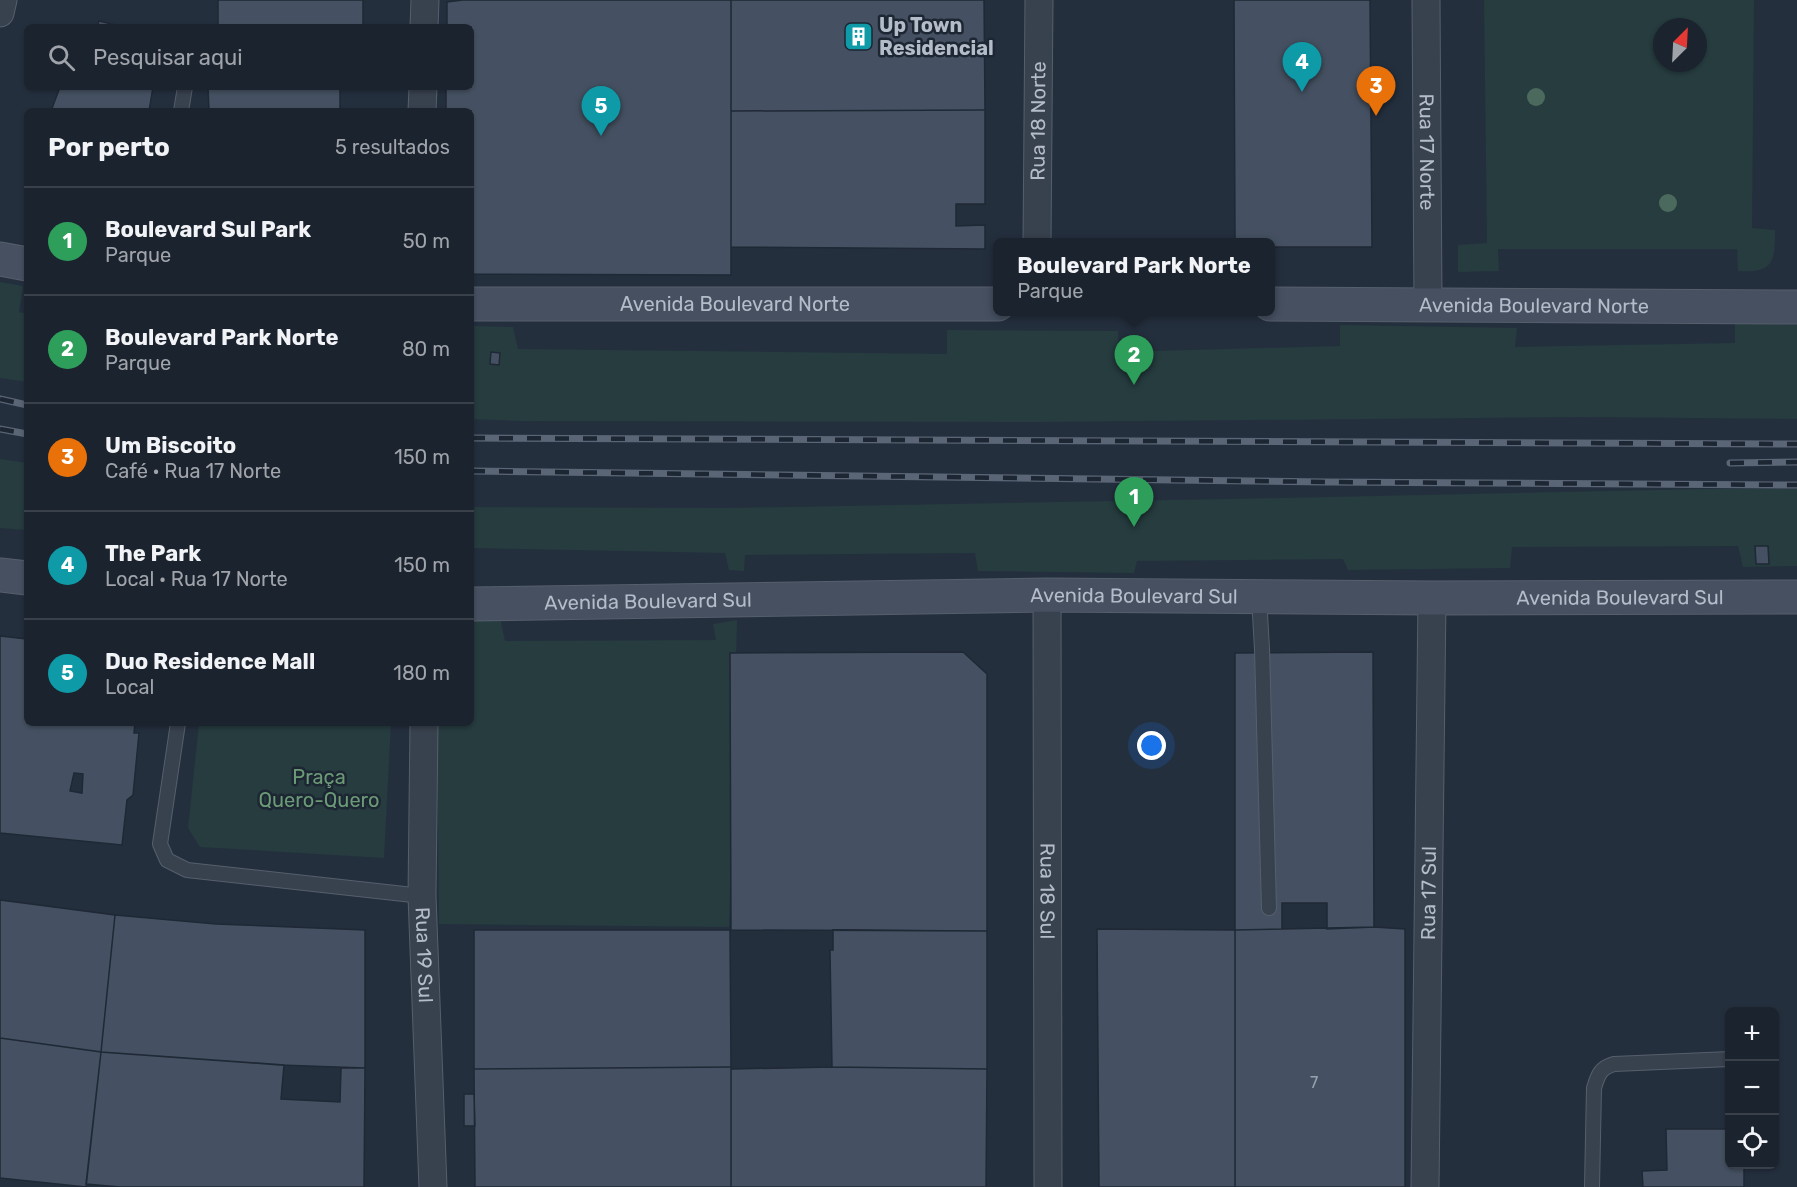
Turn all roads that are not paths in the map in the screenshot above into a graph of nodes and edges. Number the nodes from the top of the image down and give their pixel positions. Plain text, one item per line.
1 (3, 0) edge
2 (425, 0) edge
3 (1039, 0) edge
4 (1426, 0) edge
5 (0, 14) edge
6 (424, 24) edge
7 (185, 90) edge
8 (423, 90) edge
9 (182, 108) edge
10 (422, 108) edge
11 (1037, 238) edge
12 (0, 260) edge
13 (24, 264) edge
14 (474, 304) edge
15 (993, 304) edge
16 (1275, 304) edge
17 (1428, 304) junction
18 (1797, 307) edge
19 (0, 575) edge
20 (24, 578) edge
21 (1047, 595) junction
22 (1259, 597) junction
23 (1797, 597) edge
24 (1432, 598) junction
25 (474, 604) edge
26 (178, 726) edge
27 (424, 726) edge
28 (422, 896) junction
29 (1269, 908) dead end
30 (1725, 1059) edge
31 (433, 1187) edge
32 (1048, 1187) edge
33 (1425, 1187) edge
34 (1592, 1187) edge

1 - 5 street
2 - 6 street
3 - 11 street, Rua 18 Norte
4 - 17 street, Rua 17 Norte
7 - 9 lane
8 - 10 street
12 - 13 street
14 - 15 street, Avenida Boulevard Norte
16 - 17 street, Avenida Boulevard Norte
17 - 18 street, Avenida Boulevard Norte
19 - 20 street
21 - 22 street, Avenida Boulevard Sul
21 - 25 street, Avenida Boulevard Sul
21 - 32 street, Rua 18 Sul
22 - 24 street, Avenida Boulevard Sul
22 - 29 lane
23 - 24 street, Avenida Boulevard Sul
24 - 33 street, Rua 17 Sul
26 - 28 lane
27 - 28 street, Rua 19 Sul
28 - 31 street, Rua 19 Sul
30 - 34 lane

